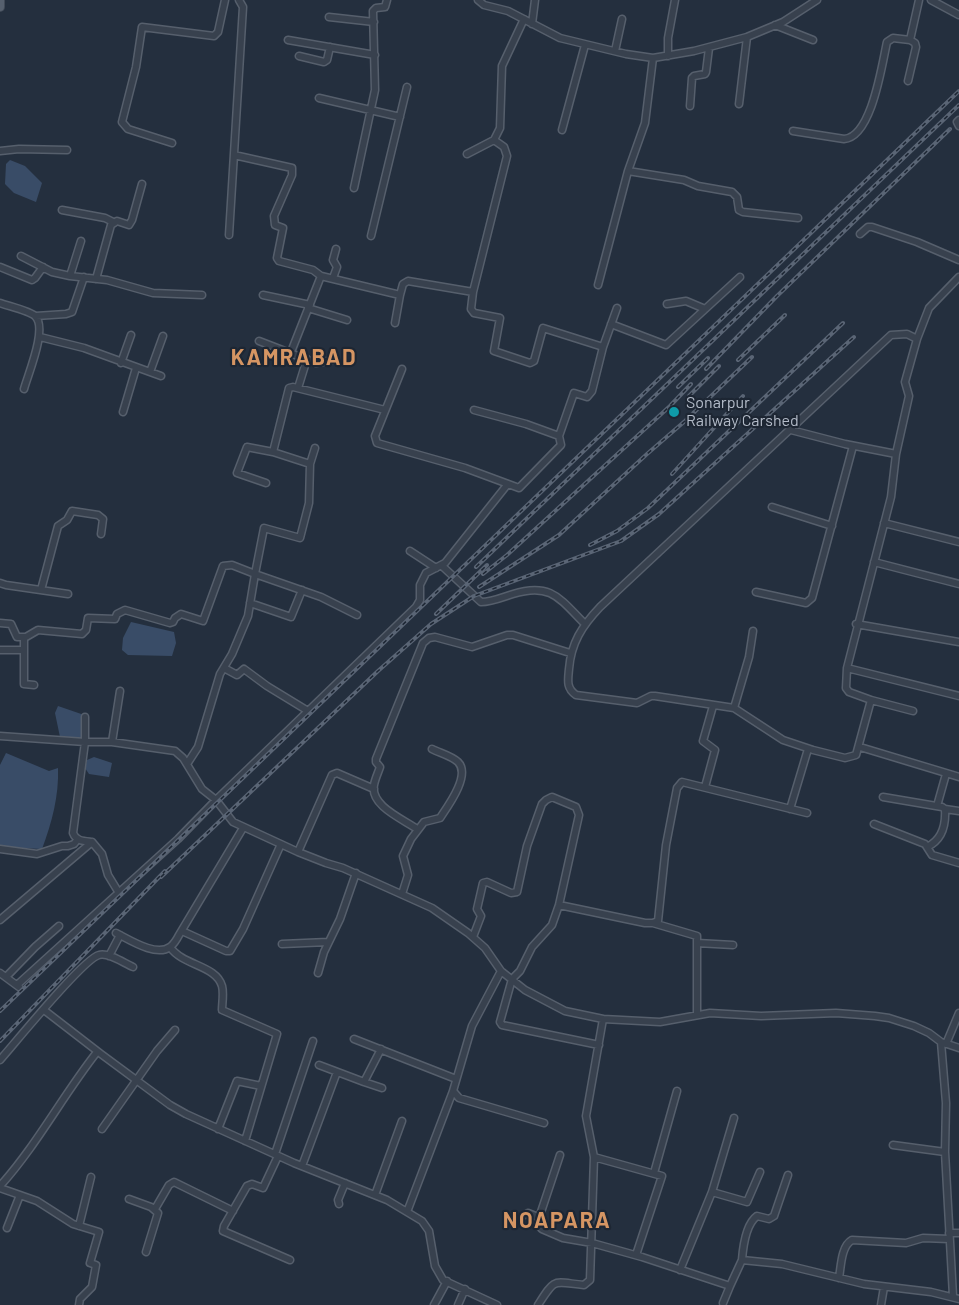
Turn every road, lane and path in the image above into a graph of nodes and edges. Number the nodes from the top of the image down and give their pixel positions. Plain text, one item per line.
1 (0, 0) edge
2 (225, 0) edge
3 (239, 0) edge
4 (387, 0) edge
5 (478, 0) edge
6 (535, 0) edge
7 (675, 0) edge
8 (817, 0) edge
9 (919, 0) edge
10 (931, 0) edge
11 (0, 7) edge
12 (959, 15) edge
13 (329, 17) dead end
14 (524, 19) junction
15 (622, 19) dead end
16 (374, 22) junction
17 (532, 24) junction
18 (775, 25) junction
19 (747, 37) junction
20 (288, 40) dead end
21 (813, 40) dead end
22 (910, 40) junction
23 (585, 45) junction
24 (330, 47) junction
25 (709, 48) junction
26 (615, 51) junction
27 (299, 56) dead end
28 (375, 56) junction
29 (668, 56) junction
30 (653, 58) junction
31 (908, 81) dead end
32 (407, 87) dead end
33 (319, 98) dead end
34 (739, 104) dead end
35 (690, 106) dead end
36 (371, 110) junction
37 (400, 117) junction
38 (959, 120) edge
39 (959, 126) edge
40 (562, 130) dead end
41 (793, 131) dead end
42 (494, 140) junction
43 (172, 143) dead end
44 (67, 150) dead end
45 (0, 151) edge
46 (467, 154) dead end
47 (234, 155) junction
48 (628, 171) junction
49 (142, 184) dead end
50 (354, 189) dead end
51 (62, 210) dead end
52 (798, 218) dead end
53 (113, 222) junction
54 (860, 234) dead end
55 (229, 235) dead end
56 (372, 236) dead end
57 (81, 240) dead end
58 (336, 249) dead end
59 (21, 256) dead end
60 (959, 260) edge
61 (0, 267) edge
62 (43, 267) junction
63 (70, 276) junction
64 (321, 276) junction
65 (84, 277) junction
66 (740, 277) dead end
67 (959, 277) edge
68 (333, 278) junction
69 (96, 279) junction
70 (598, 285) dead end
71 (473, 292) junction
72 (202, 295) dead end
73 (263, 295) dead end
74 (400, 295) junction
75 (0, 303) edge
76 (667, 304) dead end
77 (309, 306) junction
78 (617, 308) dead end
79 (705, 309) junction
80 (36, 316) junction
81 (347, 321) dead end
82 (395, 323) dead end
83 (611, 324) junction
84 (130, 335) dead end
85 (163, 336) dead end
86 (40, 337) junction
87 (917, 339) junction
88 (259, 341) dead end
89 (603, 347) junction
90 (291, 352) junction
91 (307, 359) junction
92 (334, 360) dead end
93 (121, 363) junction
94 (136, 368) junction
95 (402, 369) dead end
96 (150, 372) junction
97 (161, 376) dead end
98 (298, 388) junction
99 (24, 389) dead end
100 (385, 410) junction
101 (474, 410) dead end
102 (123, 411) dead end
103 (791, 430) junction
104 (560, 436) junction
105 (853, 446) junction
106 (315, 448) dead end
107 (273, 452) junction
108 (896, 454) junction
109 (310, 464) junction
110 (266, 483) dead end
111 (507, 485) junction
112 (772, 507) dead end
113 (884, 523) junction
114 (832, 526) junction
115 (101, 534) dead end
116 (959, 542) edge
117 (410, 551) dead end
118 (873, 562) junction
119 (439, 566) junction
120 (255, 574) junction
121 (0, 583) edge
122 (959, 584) edge
123 (41, 590) junction
124 (302, 590) junction
125 (756, 592) dead end
126 (68, 594) dead end
127 (250, 603) junction
128 (357, 615) dead end
129 (0, 623) edge
130 (585, 624) junction
131 (856, 624) junction
132 (753, 631) dead end
133 (24, 638) junction
134 (959, 642) edge
135 (0, 650) edge
136 (24, 650) junction
137 (570, 653) junction
138 (224, 668) junction
139 (846, 668) junction
140 (34, 685) dead end
141 (120, 691) dead end
142 (959, 696) edge
143 (871, 700) junction
144 (712, 706) junction
145 (734, 708) junction
146 (308, 711) junction
147 (913, 711) dead end
148 (85, 717) dead end
149 (0, 736) edge
150 (85, 742) junction
151 (112, 742) junction
152 (860, 747) junction
153 (432, 749) dead end
154 (808, 749) junction
155 (187, 764) junction
156 (946, 774) junction
157 (959, 777) edge
158 (705, 787) junction
159 (374, 789) junction
160 (883, 797) dead end
161 (216, 800) junction
162 (936, 806) junction
163 (790, 809) junction
164 (945, 809) junction
165 (959, 811) edge
166 (807, 813) dead end
167 (874, 824) dead end
168 (243, 828) junction
169 (417, 829) junction
170 (78, 839) junction
171 (92, 842) junction
172 (281, 844) junction
173 (927, 847) junction
174 (0, 849) edge
175 (298, 852) junction
176 (959, 863) edge
177 (356, 873) junction
178 (120, 893) junction
179 (402, 894) junction
180 (559, 905) junction
181 (0, 920) edge
182 (653, 924) junction
183 (59, 926) dead end
184 (182, 932) junction
185 (473, 937) junction
186 (328, 942) junction
187 (697, 943) junction
188 (282, 944) dead end
189 (733, 945) dead end
190 (170, 947) junction
191 (109, 956) junction
192 (133, 967) dead end
193 (501, 971) junction
194 (0, 972) edge
195 (318, 973) dead end
196 (6, 977) junction
197 (512, 979) junction
198 (44, 1010) junction
199 (959, 1013) edge
200 (697, 1014) junction
201 (603, 1019) junction
202 (175, 1030) dead end
203 (354, 1039) dead end
204 (313, 1041) dead end
205 (944, 1043) junction
206 (599, 1045) junction
207 (959, 1048) edge
208 (381, 1049) junction
209 (97, 1052) junction
210 (0, 1060) edge
211 (319, 1065) dead end
212 (337, 1072) junction
213 (456, 1078) junction
214 (137, 1080) junction
215 (364, 1082) junction
216 (261, 1086) junction
217 (382, 1088) dead end
218 (453, 1091) junction
219 (677, 1091) dead end
220 (734, 1118) dead end
221 (402, 1121) dead end
222 (544, 1123) dead end
223 (102, 1129) dead end
224 (218, 1129) junction
225 (245, 1141) junction
226 (893, 1144) dead end
227 (945, 1152) junction
228 (277, 1155) junction
229 (560, 1155) dead end
230 (594, 1157) junction
231 (302, 1166) junction
232 (760, 1172) dead end
233 (654, 1173) junction
234 (788, 1175) dead end
235 (91, 1177) dead end
236 (345, 1183) junction
237 (0, 1187) edge
238 (712, 1192) junction
239 (20, 1195) junction
240 (375, 1195) junction
241 (129, 1199) dead end
242 (339, 1204) dead end
243 (155, 1209) junction
244 (232, 1211) junction
245 (406, 1212) junction
246 (525, 1215) dead end
247 (538, 1217) junction
248 (79, 1226) junction
249 (7, 1228) dead end
250 (959, 1233) edge
251 (949, 1236) junction
252 (592, 1243) junction
253 (146, 1252) dead end
254 (636, 1256) junction
255 (290, 1260) dead end
256 (742, 1260) junction
257 (680, 1270) junction
258 (839, 1278) junction
259 (447, 1281) junction
260 (730, 1286) junction
261 (884, 1287) junction
262 (465, 1289) junction
263 (956, 1298) edge
264 (723, 1303) dead end
265 (540, 1304) edge
266 (79, 1305) edge
267 (434, 1305) edge
268 (458, 1305) edge
269 (497, 1305) edge
270 (881, 1305) edge

1 - 11 main road
2 - 43 street
3 - 47 street
4 - 16 street
5 - 14 street
6 - 17 street
7 - 29 street
8 - 18 street
9 - 22 street
10 - 12 street
13 - 16 street
14 - 17 street
14 - 42 street
15 - 26 street
16 - 28 street
17 - 23 street
18 - 19 street
18 - 21 street
19 - 25 street
19 - 34 street
20 - 24 street
22 - 31 street
22 - 41 street
23 - 26 street
23 - 40 street
24 - 27 street
24 - 28 street
25 - 29 street
25 - 35 street
26 - 30 street
28 - 36 street
29 - 30 street
30 - 48 street
32 - 37 street
33 - 36 street
36 - 37 street
36 - 50 street
37 - 56 street
38 - 39 street
42 - 46 street
42 - 71 street
44 - 45 street
47 - 55 street
47 - 64 street
48 - 52 street
48 - 70 street
49 - 53 street
51 - 53 street
53 - 69 street
54 - 60 street
57 - 63 street
58 - 68 street
59 - 62 street
61 - 62 street
62 - 63 street
63 - 65 street
64 - 68 street
64 - 77 street
65 - 69 street
65 - 80 street
66 - 79 street
67 - 87 street
68 - 74 street
69 - 72 street
71 - 74 street
71 - 89 street
73 - 77 street
74 - 82 street
75 - 80 street
76 - 79 street
77 - 81 street
77 - 90 street
78 - 83 street
79 - 83 street
80 - 86 street
83 - 89 street
84 - 93 street
85 - 96 street
86 - 93 street
86 - 99 street
87 - 103 street
87 - 108 street
88 - 90 street
89 - 104 street
90 - 91 street
91 - 92 street
91 - 98 street
93 - 94 street
94 - 96 street
94 - 102 street
95 - 100 street
96 - 97 street
98 - 100 street
98 - 107 street
100 - 111 street
101 - 104 street
103 - 105 street
103 - 130 street
104 - 111 street
105 - 108 street
105 - 114 street
106 - 109 street
107 - 109 street
107 - 110 street
108 - 113 street
109 - 120 street
111 - 119 street
112 - 114 street
113 - 116 street
113 - 118 street
114 - 125 street
115 - 123 street
117 - 119 street
118 - 122 street
118 - 131 street
119 - 130 street
119 - 146 street
120 - 124 street
120 - 127 street
120 - 133 street
121 - 123 street
123 - 126 street
124 - 127 street
124 - 128 street
127 - 138 street
129 - 133 street
130 - 137 street
131 - 134 street
131 - 139 street
132 - 145 street
133 - 136 street
135 - 136 street
136 - 140 street
137 - 144 street
137 - 159 street
138 - 146 street
138 - 155 street
139 - 142 street
139 - 143 street
141 - 151 street
143 - 147 street
143 - 152 street
144 - 145 street
144 - 158 street
145 - 154 street
146 - 161 street
148 - 150 street
149 - 150 street
150 - 151 street
150 - 170 street
151 - 155 street
152 - 154 street
152 - 156 street
153 - 169 street
154 - 163 street
155 - 161 street
156 - 157 street
156 - 162 street
158 - 163 street
158 - 182 street
159 - 169 street
159 - 175 street
160 - 162 street
161 - 168 street
161 - 178 street
162 - 164 street
163 - 166 street
164 - 165 street
164 - 173 street
167 - 173 street
168 - 172 street
168 - 184 street
169 - 179 street
170 - 171 street
170 - 174 street
171 - 178 street
171 - 181 street
172 - 175 street
172 - 184 street
173 - 176 street
175 - 177 street
177 - 179 street
177 - 186 street
178 - 196 street
179 - 185 street
180 - 182 street
180 - 185 street
180 - 197 street
182 - 187 street
183 - 196 street
184 - 190 street
185 - 193 street
186 - 188 street
186 - 195 street
187 - 189 street
187 - 200 street
190 - 191 street
190 - 216 street
191 - 192 street
191 - 198 street
193 - 197 street
193 - 213 street
194 - 196 street
197 - 201 street
197 - 206 street
198 - 209 street
198 - 210 street
199 - 205 street
200 - 201 street
200 - 205 street
201 - 206 street
202 - 214 street
203 - 208 street
204 - 228 street
205 - 207 street
205 - 227 street
206 - 230 street
208 - 213 street
208 - 215 street
209 - 214 street
209 - 237 street
211 - 212 street
212 - 215 street
212 - 231 street
213 - 218 street
214 - 223 street
214 - 224 street
215 - 217 street
216 - 224 street
216 - 225 street
218 - 222 street
218 - 245 street
219 - 233 street
220 - 238 street
221 - 240 street
224 - 225 street
225 - 228 street
226 - 227 street
227 - 251 street
228 - 231 street
228 - 244 street
229 - 247 street
230 - 233 street
230 - 252 street
231 - 236 street
232 - 238 street
233 - 254 street
234 - 256 street
235 - 248 street
236 - 240 street
236 - 242 street
237 - 239 street
238 - 257 street
239 - 248 street
239 - 249 street
240 - 245 street
241 - 243 street
243 - 244 street
243 - 253 street
244 - 255 street
245 - 259 street
246 - 247 street
247 - 252 street
248 - 266 street
250 - 251 street
251 - 258 street
251 - 263 street
252 - 254 street
252 - 265 street
254 - 257 street
256 - 258 street
256 - 260 street
257 - 260 street
258 - 261 street
259 - 262 street
259 - 267 street
260 - 264 street
261 - 263 street
261 - 270 street
262 - 268 street
262 - 269 street

